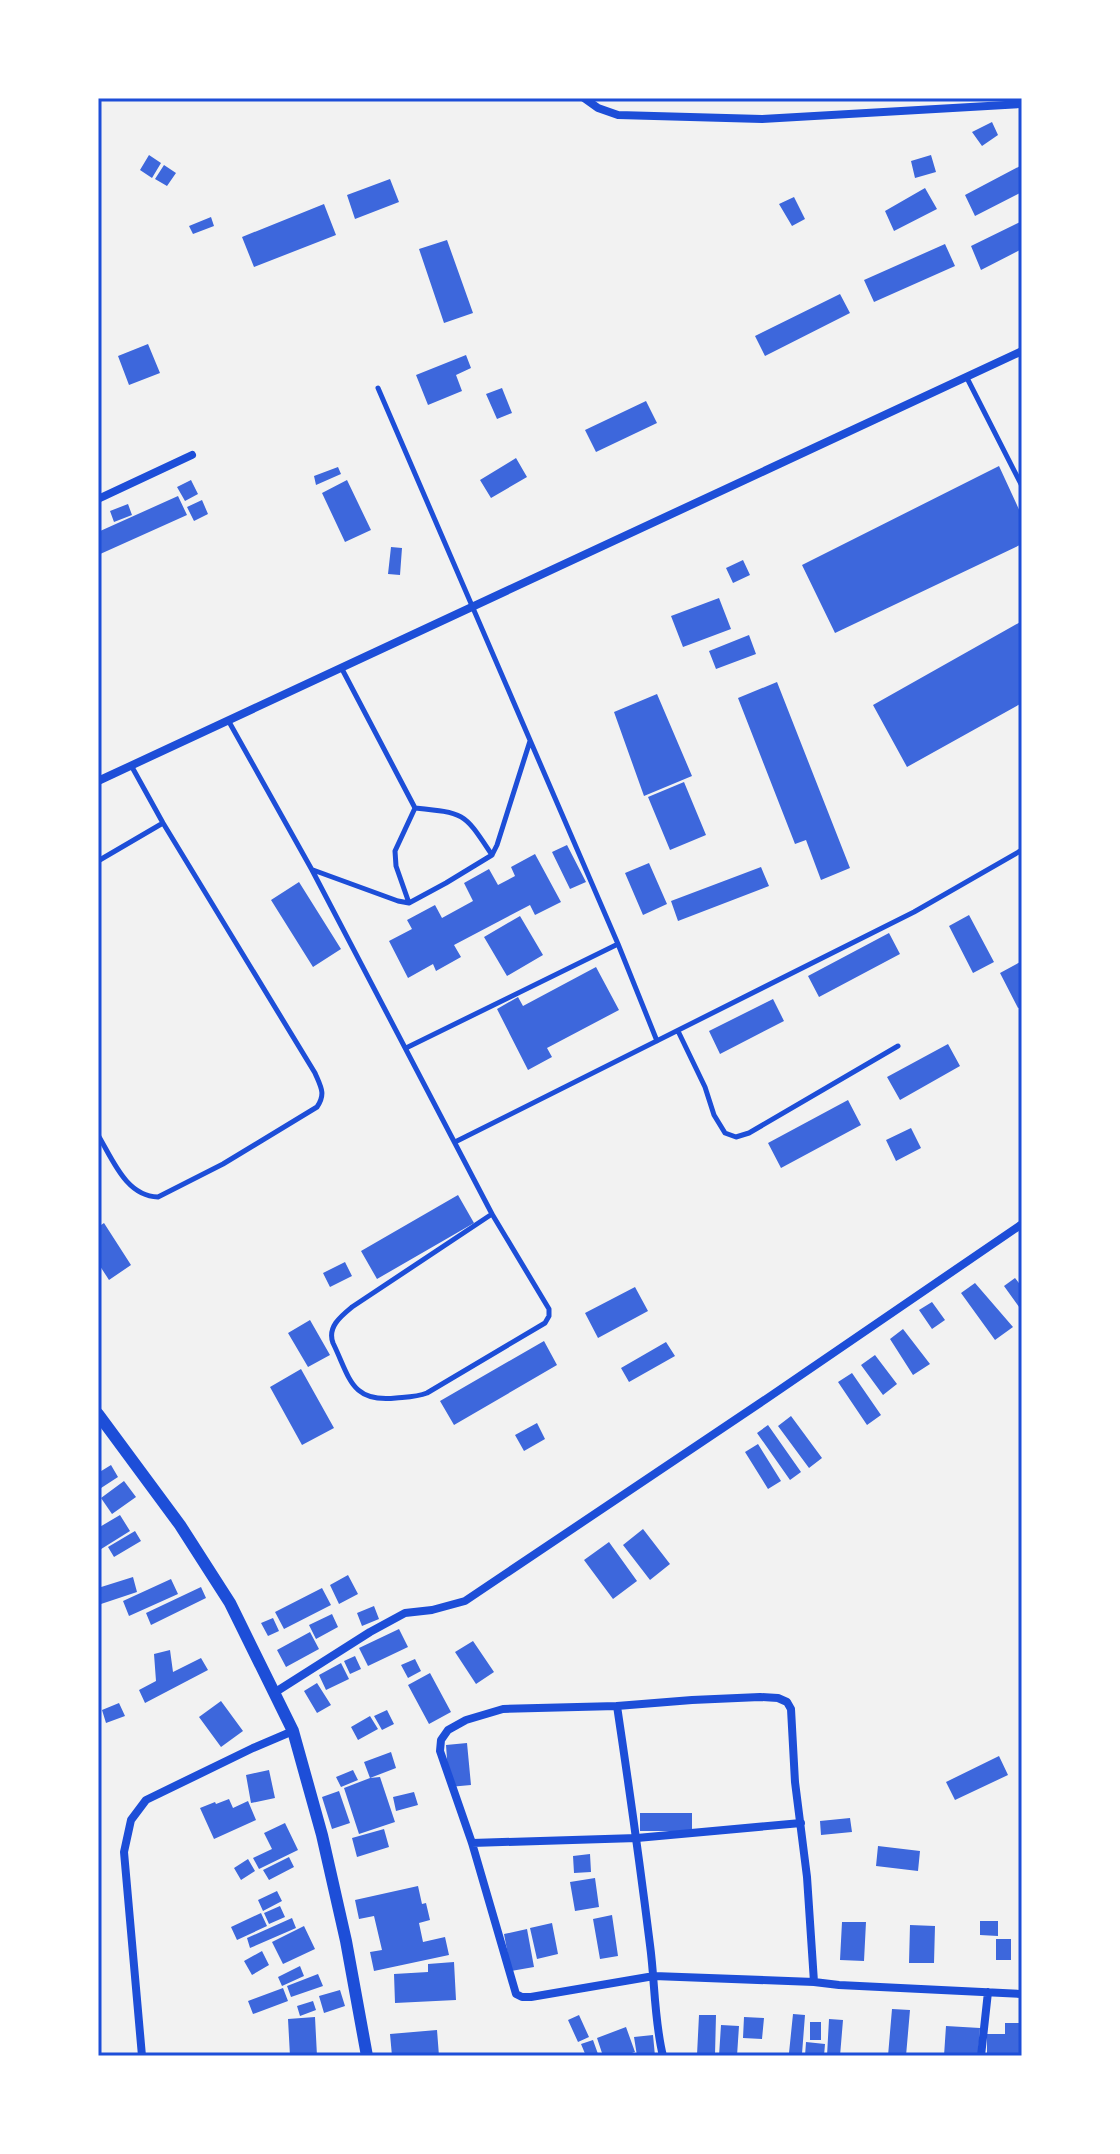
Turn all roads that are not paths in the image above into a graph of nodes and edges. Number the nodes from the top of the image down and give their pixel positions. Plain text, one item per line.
1 (584, 98) edge
2 (602, 98) edge
3 (1022, 104) edge
4 (598, 108) junction
5 (1022, 351) edge
6 (967, 378) junction
7 (378, 388) dead end
8 (192, 455) dead end
9 (1022, 486) edge
10 (98, 499) edge
11 (473, 608) junction
12 (342, 669) junction
13 (228, 720) junction
14 (531, 740) junction
15 (132, 767) junction
16 (98, 781) edge
17 (415, 808) junction
18 (163, 823) junction
19 (1022, 850) edge
20 (492, 855) junction
21 (98, 861) edge
22 (312, 870) junction
23 (409, 903) junction
24 (618, 944) junction
25 (678, 1031) junction
26 (657, 1041) junction
27 (898, 1046) dead end
28 (406, 1048) junction
29 (98, 1135) edge
30 (455, 1142) junction
31 (492, 1214) junction
32 (1022, 1224) edge
33 (98, 1414) edge
34 (274, 1693) junction
35 (617, 1706) junction
36 (293, 1731) junction
37 (801, 1823) junction
38 (637, 1838) junction
39 (472, 1843) junction
40 (654, 1976) junction
41 (814, 1982) junction
42 (988, 1992) junction
43 (1022, 1994) edge
44 (142, 2056) edge
45 (367, 2056) edge
46 (663, 2056) edge
47 (981, 2056) edge

1 - 4 street
2 - 4 street
3 - 4 street
5 - 6 street
6 - 9 lane
6 - 11 street
7 - 11 lane
8 - 10 street
11 - 12 street
11 - 14 lane
12 - 13 street
12 - 17 lane
13 - 15 street
13 - 22 lane
14 - 20 lane
14 - 24 lane
15 - 16 street
15 - 18 lane
17 - 20 lane
17 - 23 lane
18 - 21 lane
18 - 29 lane
19 - 25 lane
20 - 23 lane
22 - 23 lane
22 - 28 lane
24 - 26 lane
24 - 28 lane
25 - 26 lane
25 - 27 lane
26 - 30 lane
28 - 30 lane
30 - 31 lane
31 - 31 lane
32 - 34 street
33 - 34 street
34 - 36 street
35 - 37 street
35 - 38 street
35 - 39 street
36 - 44 street
36 - 45 street
37 - 38 street
37 - 41 street
38 - 39 street
38 - 40 street
39 - 40 street
40 - 41 street
40 - 46 street
41 - 42 street
42 - 43 street
42 - 47 street

